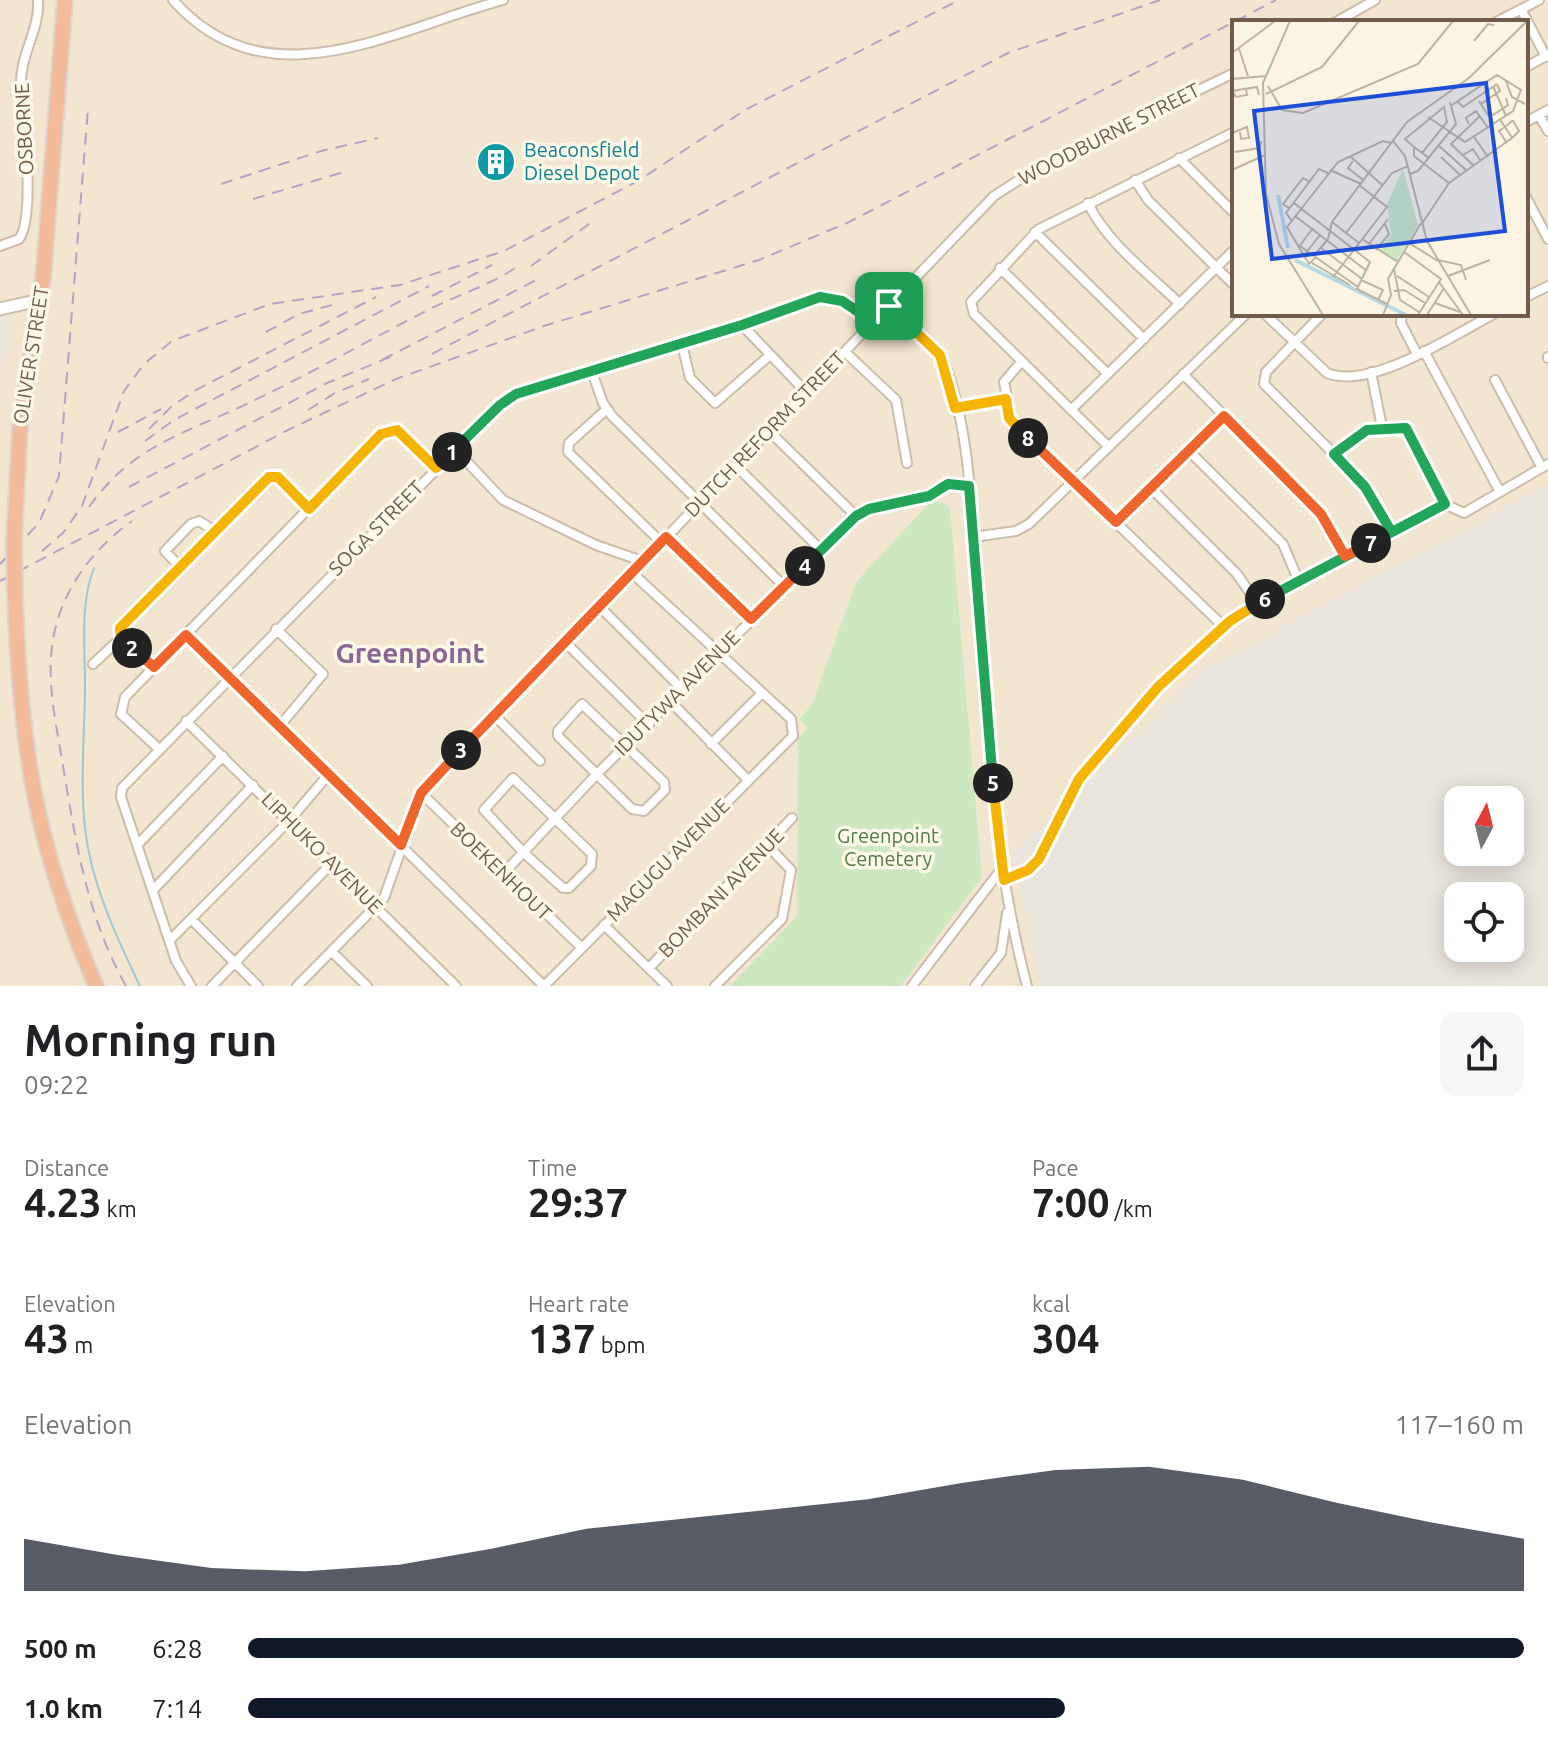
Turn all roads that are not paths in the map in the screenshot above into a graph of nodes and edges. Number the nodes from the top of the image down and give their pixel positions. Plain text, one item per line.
1 (38, 0) edge
2 (65, 0) edge
3 (173, 0) edge
4 (503, 0) edge
5 (1375, 0) edge
6 (1539, 0) edge
7 (1521, 9) junction
8 (1340, 20) edge
9 (1500, 20) edge
10 (1527, 20) edge
11 (1528, 22) edge
12 (1547, 56) edge
13 (1528, 66) edge
14 (1232, 74) edge
15 (1544, 113) edge
16 (1548, 131) edge
17 (1232, 133) edge
18 (1179, 158) junction
19 (1135, 180) junction
20 (1528, 200) edge
21 (1088, 203) junction
22 (1232, 211) edge
23 (1545, 228) edge
24 (1035, 232) junction
25 (1548, 239) edge
26 (0, 246) edge
27 (1232, 252) edge
28 (1000, 268) junction
29 (1217, 268) junction
30 (1232, 283) edge
31 (1548, 286) edge
32 (1528, 296) edge
33 (40, 300) junction
34 (1180, 304) junction
35 (889, 306) junction
36 (0, 309) edge
37 (1244, 316) edge
38 (1267, 316) edge
39 (1320, 316) edge
40 (1402, 316) edge
41 (1490, 316) edge
42 (874, 322) junction
43 (742, 325) junction
44 (1144, 339) junction
45 (1296, 343) junction
46 (682, 344) junction
47 (845, 352) junction
48 (1420, 352) junction
49 (770, 355) junction
50 (1021, 362) junction
51 (592, 372) junction
52 (1371, 372) junction
53 (1108, 374) junction
54 (1183, 374) junction
55 (1495, 380) dead end
56 (806, 392) junction
57 (1006, 399) junction
58 (955, 408) junction
59 (607, 409) junction
60 (1071, 410) junction
61 (1224, 416) junction
62 (1382, 427) junction
63 (769, 431) junction
64 (1109, 447) junction
65 (455, 449) junction
66 (1188, 450) junction
67 (1334, 454) junction
68 (907, 463) dead end
69 (735, 465) junction
70 (1545, 466) edge
71 (436, 468) junction
72 (1072, 483) junction
73 (969, 486) junction
74 (1151, 488) junction
75 (1500, 492) junction
76 (700, 501) junction
77 (1445, 504) junction
78 (309, 509) junction
79 (856, 516) junction
80 (1116, 522) junction
81 (215, 531) junction
82 (1391, 531) junction
83 (973, 537) junction
84 (664, 540) junction
85 (821, 550) junction
86 (1345, 556) junction
87 (642, 561) junction
88 (180, 567) junction
89 (631, 572) junction
90 (1299, 582) junction
91 (784, 586) junction
92 (1257, 603) junction
93 (599, 606) junction
94 (751, 619) junction
95 (1224, 627) junction
96 (276, 629) junction
97 (186, 635) junction
98 (121, 638) junction
99 (565, 642) junction
100 (718, 654) junction
101 (93, 664) dead end
102 (154, 667) junction
103 (228, 677) junction
104 (683, 690) junction
105 (762, 693) junction
106 (672, 703) junction
107 (494, 715) junction
108 (186, 721) junction
109 (649, 725) junction
110 (279, 727) junction
111 (711, 744) junction
112 (627, 745) junction
113 (159, 749) junction
114 (223, 756) junction
115 (540, 761) dead end
116 (328, 775) junction
117 (596, 775) junction
118 (748, 780) junction
119 (253, 785) junction
120 (421, 793) junction
121 (556, 818) junction
122 (792, 818) dead end
123 (289, 821) junction
124 (139, 843) junction
125 (401, 845) junction
126 (768, 846) junction
127 (524, 853) junction
128 (332, 863) junction
129 (1003, 867) junction
130 (503, 874) junction
131 (1004, 880) junction
132 (155, 888) junction
133 (1008, 906) junction
134 (377, 907) junction
135 (192, 920) junction
136 (604, 925) junction
137 (171, 939) junction
138 (582, 948) junction
139 (332, 952) junction
140 (236, 966) junction
141 (649, 968) junction
142 (96, 986) edge
143 (191, 986) edge
144 (212, 986) edge
145 (258, 986) edge
146 (297, 986) edge
147 (367, 986) edge
148 (456, 986) edge
149 (544, 986) edge
150 (667, 986) edge
151 (715, 986) edge
152 (912, 986) edge
153 (975, 986) edge
154 (1027, 986) edge

1 - 26 street, OSBORNE
2 - 33 highway, OLIVER STREET
3 - 4 street
5 - 8 street
6 - 7 street
7 - 9 street
7 - 10 street
11 - 12 street
12 - 13 street
14 - 35 street, WOODBURNE STREET
15 - 16 street
17 - 18 street
18 - 19 street
18 - 22 street
19 - 21 street
19 - 29 street
20 - 23 street
21 - 24 street
21 - 34 street
23 - 25 street
24 - 28 street
24 - 44 street
27 - 29 street
28 - 50 street
28 - 53 street
29 - 30 street
29 - 34 street
31 - 32 street
33 - 36 street
33 - 142 highway, OLIVER STREET, bridge
34 - 44 street
35 - 42 street, DUTCH REFORM STREET
35 - 58 street
37 - 54 street
38 - 45 street
39 - 45 street
40 - 48 street
41 - 48 street
42 - 43 street, SOGA STREET
42 - 47 street, DUTCH REFORM STREET
43 - 46 street, SOGA STREET
43 - 49 street
44 - 53 street
45 - 52 street
45 - 67 street
46 - 49 street
46 - 51 street, SOGA STREET
47 - 56 street, DUTCH REFORM STREET
47 - 68 street
48 - 52 street
48 - 75 street
49 - 56 street
50 - 57 street
50 - 60 street
51 - 59 street
51 - 65 street, SOGA STREET
52 - 62 street
53 - 60 street
54 - 61 street
54 - 64 street
55 - 70 street
56 - 63 street, DUTCH REFORM STREET
57 - 58 street
57 - 72 street
58 - 73 street
59 - 76 street
59 - 84 street
60 - 64 street
61 - 66 street
61 - 86 street
62 - 67 street
62 - 77 street
63 - 69 street, DUTCH REFORM STREET
63 - 79 street
64 - 72 street
65 - 71 street, SOGA STREET
65 - 87 street
66 - 74 street
66 - 90 street
67 - 82 street
69 - 76 street, DUTCH REFORM STREET
69 - 85 street
70 - 75 street
71 - 78 street
71 - 96 street, SOGA STREET
72 - 80 street
72 - 83 street
73 - 79 street
73 - 83 street
74 - 80 street
74 - 92 street
75 - 77 street
76 - 84 street, DUTCH REFORM STREET
76 - 91 street
77 - 82 street
78 - 81 street
78 - 97 street
79 - 85 street, IDUTYWA AVENUE
80 - 95 street
81 - 88 street
81 - 88 street
82 - 86 street
83 - 129 street
84 - 87 street, DUTCH REFORM STREET
84 - 94 street
85 - 91 street, IDUTYWA AVENUE
86 - 90 street
87 - 89 street, DUTCH REFORM STREET
88 - 98 street
89 - 93 street, DUTCH REFORM STREET
89 - 100 street
90 - 92 street
91 - 94 street, IDUTYWA AVENUE
92 - 95 street
93 - 99 street, DUTCH REFORM STREET
93 - 104 street
94 - 100 street, IDUTYWA AVENUE
95 - 131 street
96 - 103 street, SOGA STREET
96 - 110 street
97 - 102 street
97 - 103 street
98 - 101 street
98 - 102 street
99 - 107 street, DUTCH REFORM STREET
99 - 109 street
100 - 104 street, IDUTYWA AVENUE
100 - 105 street
102 - 113 street
103 - 108 street, SOGA STREET
103 - 110 street
104 - 106 street, IDUTYWA AVENUE
105 - 111 street
105 - 118 street, MAGUGU AVENUE
106 - 109 street, IDUTYWA AVENUE
106 - 111 street
107 - 115 street
107 - 120 street, DUTCH REFORM STREET
108 - 113 street, SOGA STREET
108 - 114 street, LIPHUKO AVENUE
109 - 112 street, IDUTYWA AVENUE
110 - 116 street
111 - 118 street
112 - 117 street, IDUTYWA AVENUE
112 - 117 street
112 - 117 street
113 - 124 street, SOGA STREET
114 - 119 street, LIPHUKO AVENUE
114 - 124 street
116 - 123 street
116 - 125 street
117 - 121 street, IDUTYWA AVENUE
118 - 136 street, MAGUGU AVENUE
119 - 123 street, LIPHUKO AVENUE
119 - 132 street
120 - 125 street, DUTCH REFORM STREET
120 - 130 street, BOEKENHOUT
121 - 127 street, IDUTYWA AVENUE
121 - 127 street
121 - 127 street
122 - 126 street, BOMBANI AVENUE
123 - 128 street, LIPHUKO AVENUE
123 - 135 street
124 - 132 street, SOGA STREET
125 - 134 street, DUTCH REFORM STREET
125 - 149 street
126 - 141 street, BOMBANI AVENUE
126 - 151 street
127 - 130 street, IDUTYWA AVENUE
128 - 134 street, LIPHUKO AVENUE
128 - 140 street
129 - 131 street
129 - 152 street
130 - 138 street, BOEKENHOUT
131 - 133 street
132 - 137 street, SOGA STREET
133 - 153 street
133 - 154 street
134 - 139 street
134 - 148 street, LIPHUKO AVENUE
135 - 137 street
135 - 140 street
136 - 138 street, MAGUGU AVENUE
136 - 141 street
137 - 143 street, SOGA STREET
138 - 149 street, MAGUGU AVENUE
139 - 146 street
139 - 147 street
140 - 144 street
140 - 145 street
141 - 150 street

